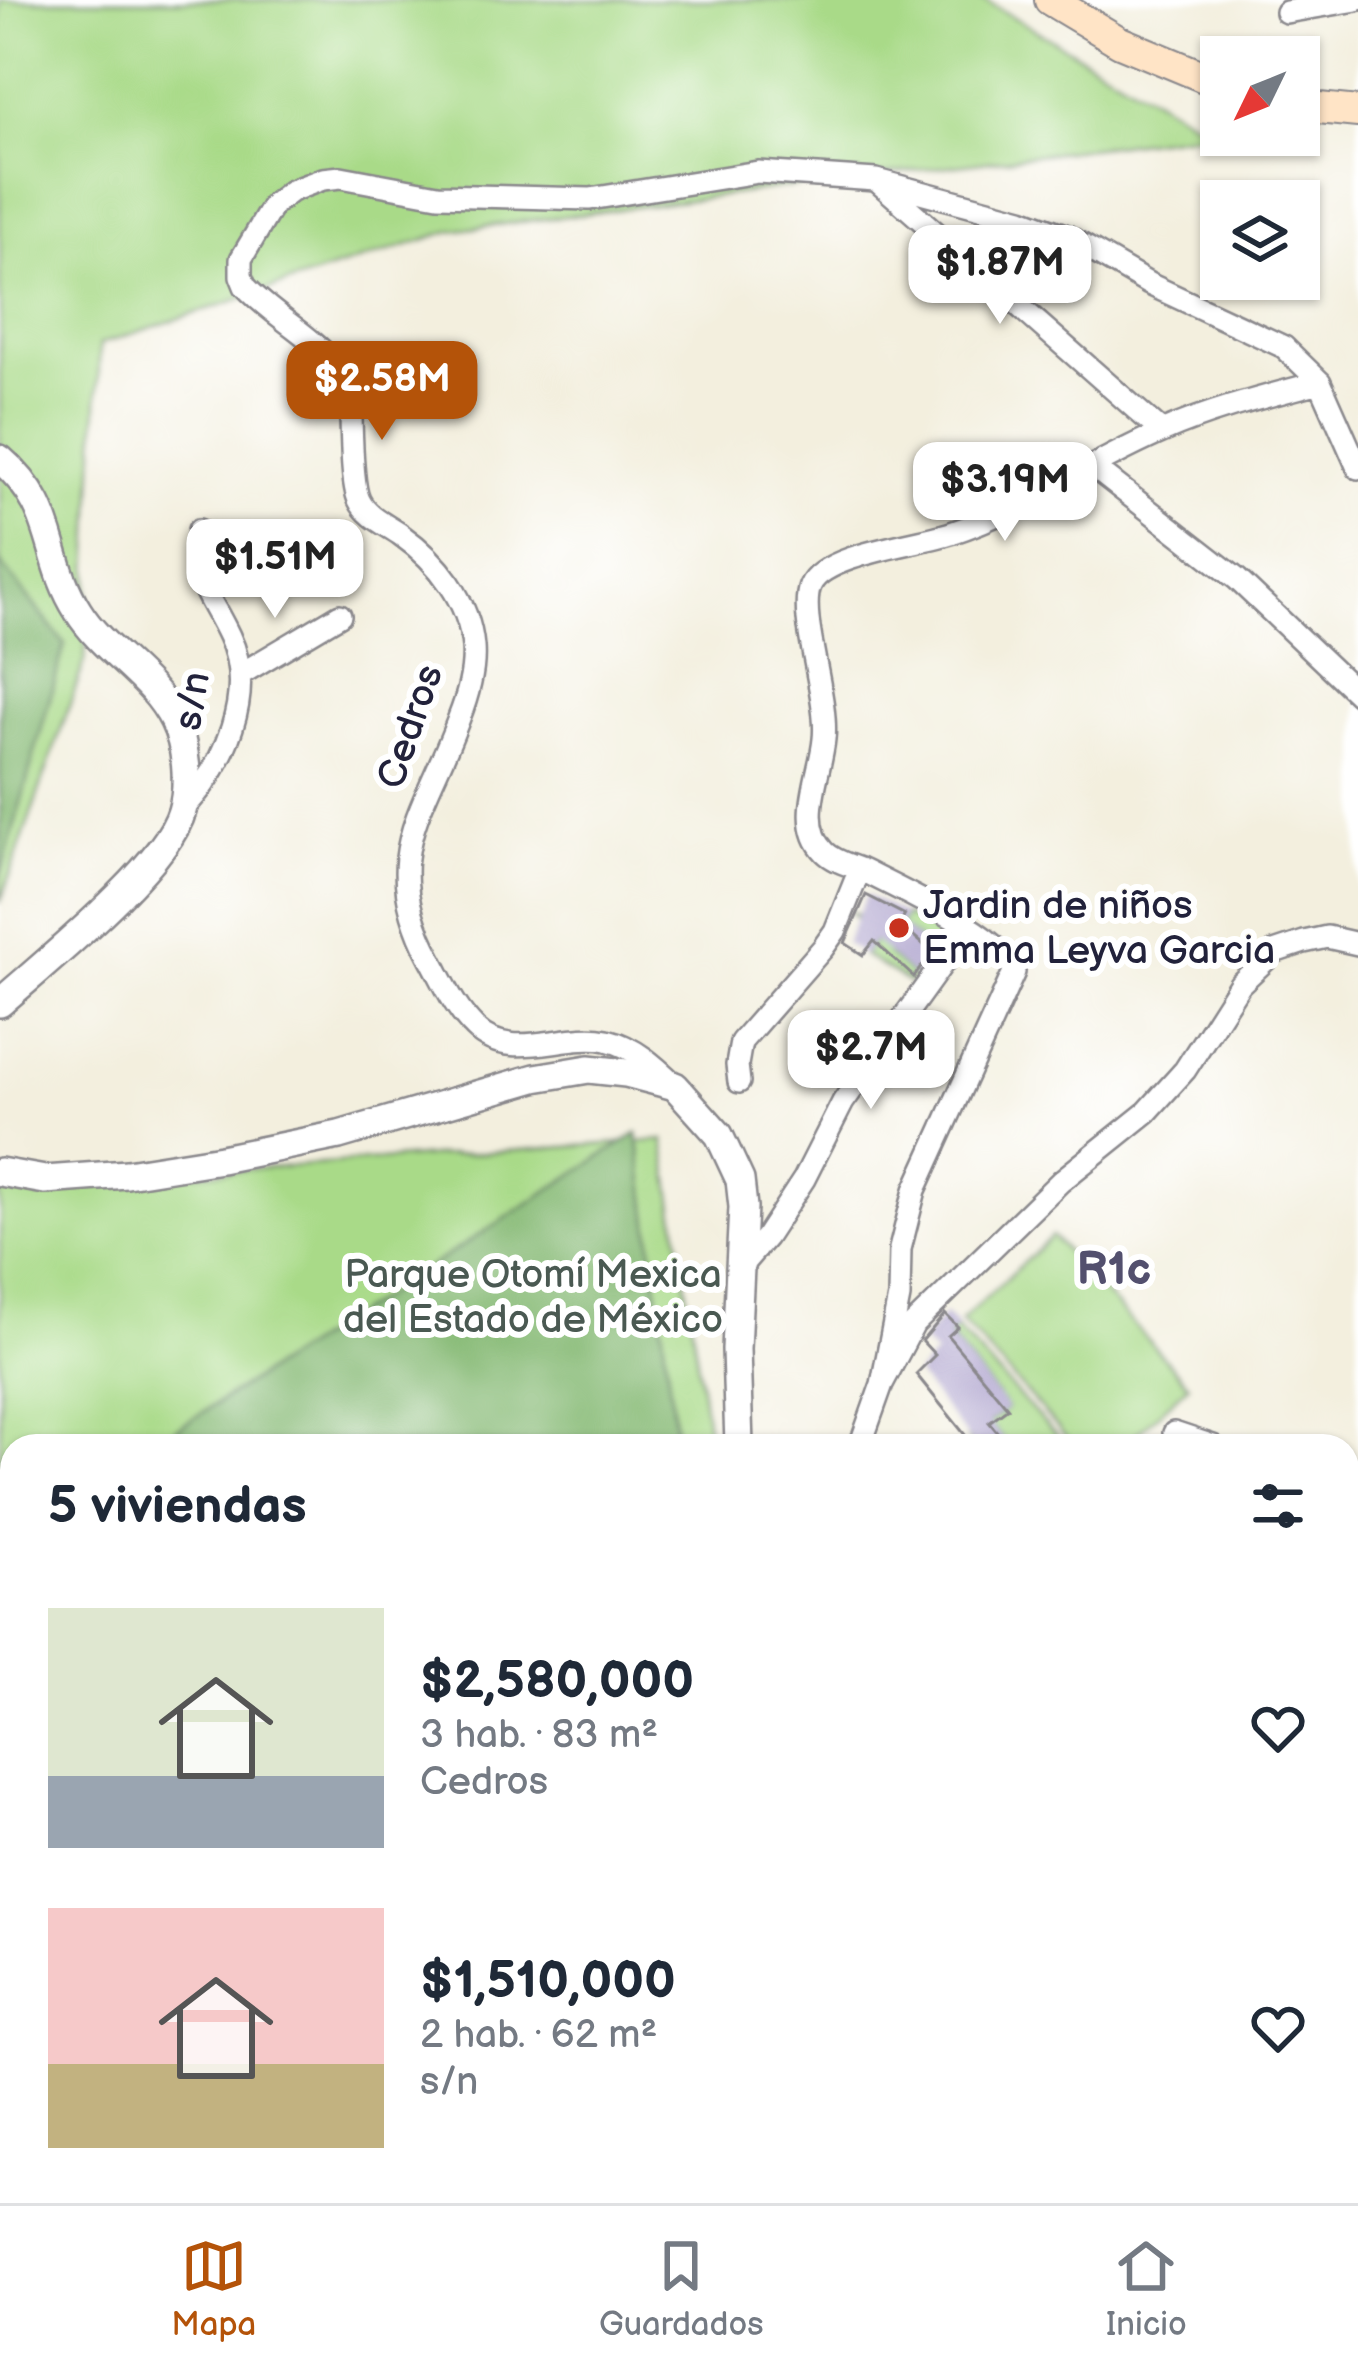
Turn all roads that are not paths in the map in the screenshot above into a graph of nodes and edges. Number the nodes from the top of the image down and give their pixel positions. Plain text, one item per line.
1 (1050, 0) edge
2 (1357, 0) edge
3 (1286, 12) dead end
4 (1200, 75) edge
5 (1320, 108) edge
6 (1358, 112) edge
7 (876, 179) junction
8 (1320, 382) junction
9 (1162, 432) junction
10 (0, 459) edge
11 (1091, 466) junction
12 (1358, 469) edge
13 (199, 530) dead end
14 (340, 615) dead end
15 (239, 676) junction
16 (1358, 694) edge
17 (183, 809) junction
18 (860, 869) junction
19 (968, 928) junction
20 (1358, 944) edge
21 (0, 1003) edge
22 (739, 1082) dead end
23 (675, 1086) junction
24 (0, 1172) edge
25 (741, 1266) junction
26 (882, 1384) junction
27 (1174, 1433) dead end
28 (739, 1434) edge
29 (864, 1434) edge
30 (1177, 1434) edge

1 - 4 main road
2 - 3 street
5 - 6 main road
7 - 8 street, Cedros
7 - 9 street
7 - 23 street, Cedros
8 - 9 street
8 - 12 street
9 - 11 street
10 - 17 street
11 - 16 street
11 - 18 street
13 - 15 street, s/n
14 - 15 street
15 - 17 street, s/n
17 - 21 street
18 - 19 street
18 - 22 street
19 - 25 street
19 - 26 street
20 - 26 street
23 - 24 street
23 - 25 street
25 - 28 street
26 - 29 street
27 - 30 street

